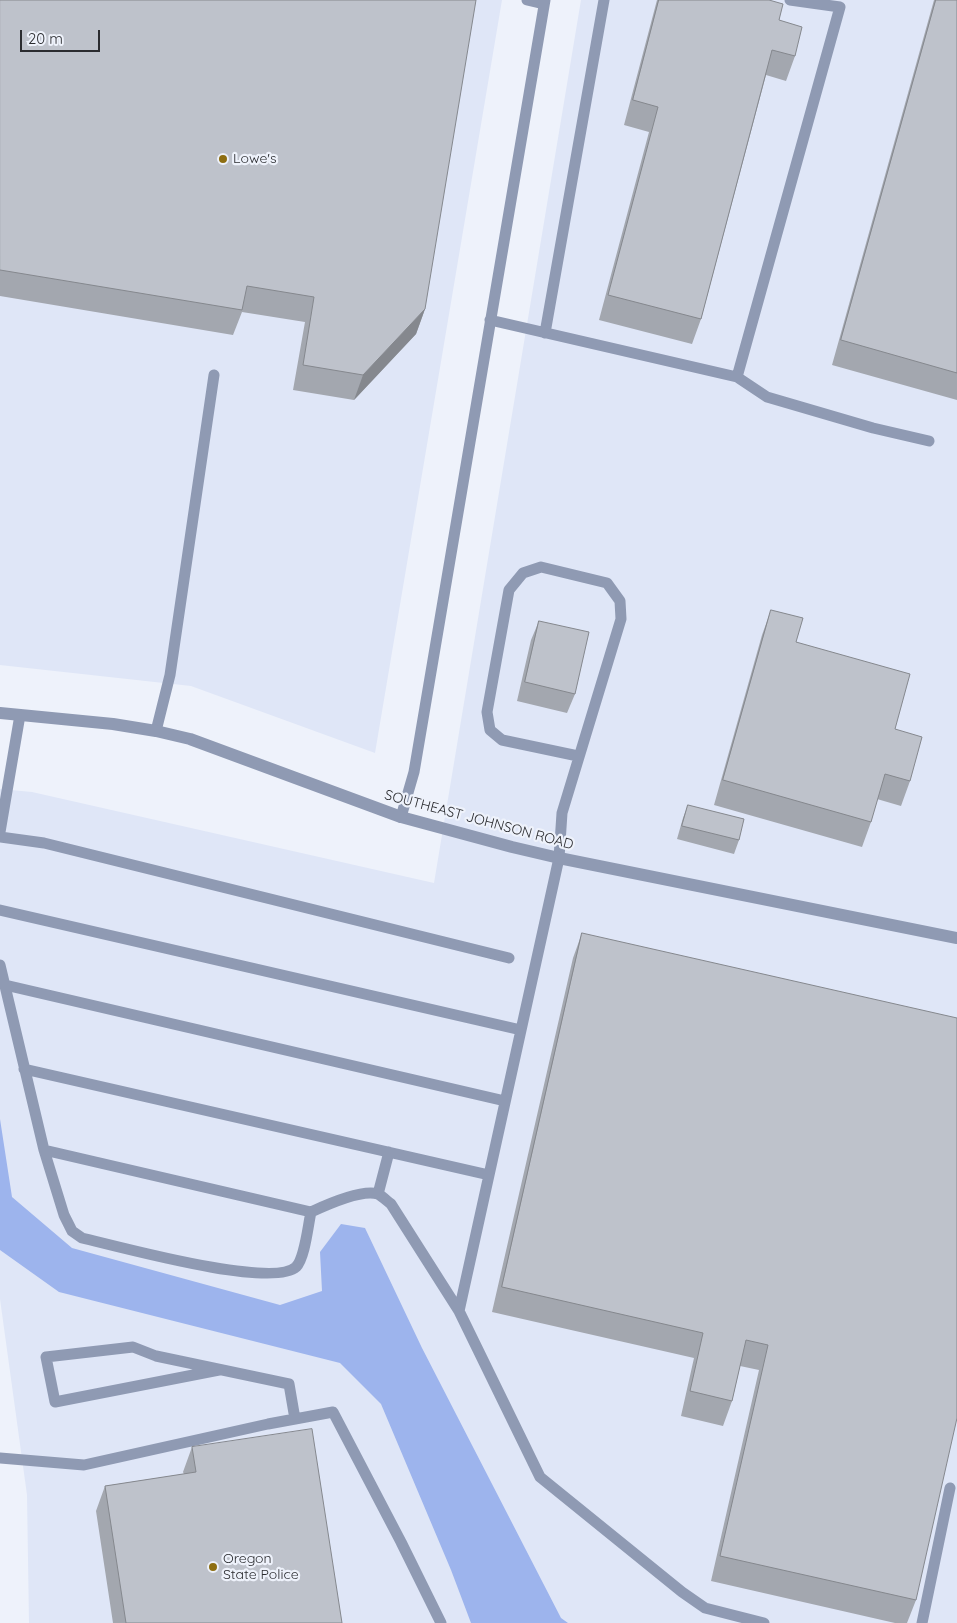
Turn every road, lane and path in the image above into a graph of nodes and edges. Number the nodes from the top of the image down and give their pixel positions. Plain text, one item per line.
1 (527, 0) edge
2 (604, 0) edge
3 (790, 0) edge
4 (544, 2) edge
5 (490, 320) junction
6 (545, 333) junction
7 (214, 375) dead end
8 (737, 377) junction
9 (929, 441) dead end
10 (0, 713) edge
11 (20, 714) junction
12 (156, 731) junction
13 (578, 756) junction
14 (402, 817) junction
15 (0, 832) edge
16 (0, 837) edge
17 (559, 858) junction
18 (0, 910) edge
19 (957, 938) edge
20 (509, 958) dead end
21 (0, 965) edge
22 (5, 985) junction
23 (521, 1030) junction
24 (24, 1069) junction
25 (505, 1101) junction
26 (44, 1150) junction
27 (389, 1152) junction
28 (489, 1175) junction
29 (378, 1194) junction
30 (311, 1212) junction
31 (459, 1311) junction
32 (219, 1370) junction
33 (295, 1419) junction
34 (0, 1458) edge
35 (950, 1488) dead end
36 (441, 1623) edge
37 (764, 1623) edge
38 (922, 1623) edge

1 - 4 lane
2 - 6 lane
3 - 8 lane
4 - 5 lane
5 - 6 lane
5 - 14 lane
6 - 8 lane
7 - 12 lane
8 - 9 lane
10 - 11 street, SOUTHEAST JOHNSON ROAD
11 - 12 street, SOUTHEAST JOHNSON ROAD
11 - 15 lane
12 - 14 street, SOUTHEAST JOHNSON ROAD
13 - 13 lane
13 - 17 lane
14 - 17 street, SOUTHEAST JOHNSON ROAD
16 - 20 lane
17 - 19 street, SOUTHEAST JOHNSON ROAD
17 - 23 lane
18 - 23 lane
21 - 22 lane
22 - 24 lane
22 - 25 lane
23 - 25 lane
24 - 26 lane
24 - 27 lane
25 - 28 lane
26 - 30 lane
26 - 30 lane
27 - 28 lane
27 - 29 lane
28 - 31 lane
29 - 30 lane
29 - 31 lane
31 - 37 lane
32 - 32 lane
32 - 33 lane
33 - 34 lane
33 - 36 lane
35 - 38 lane

